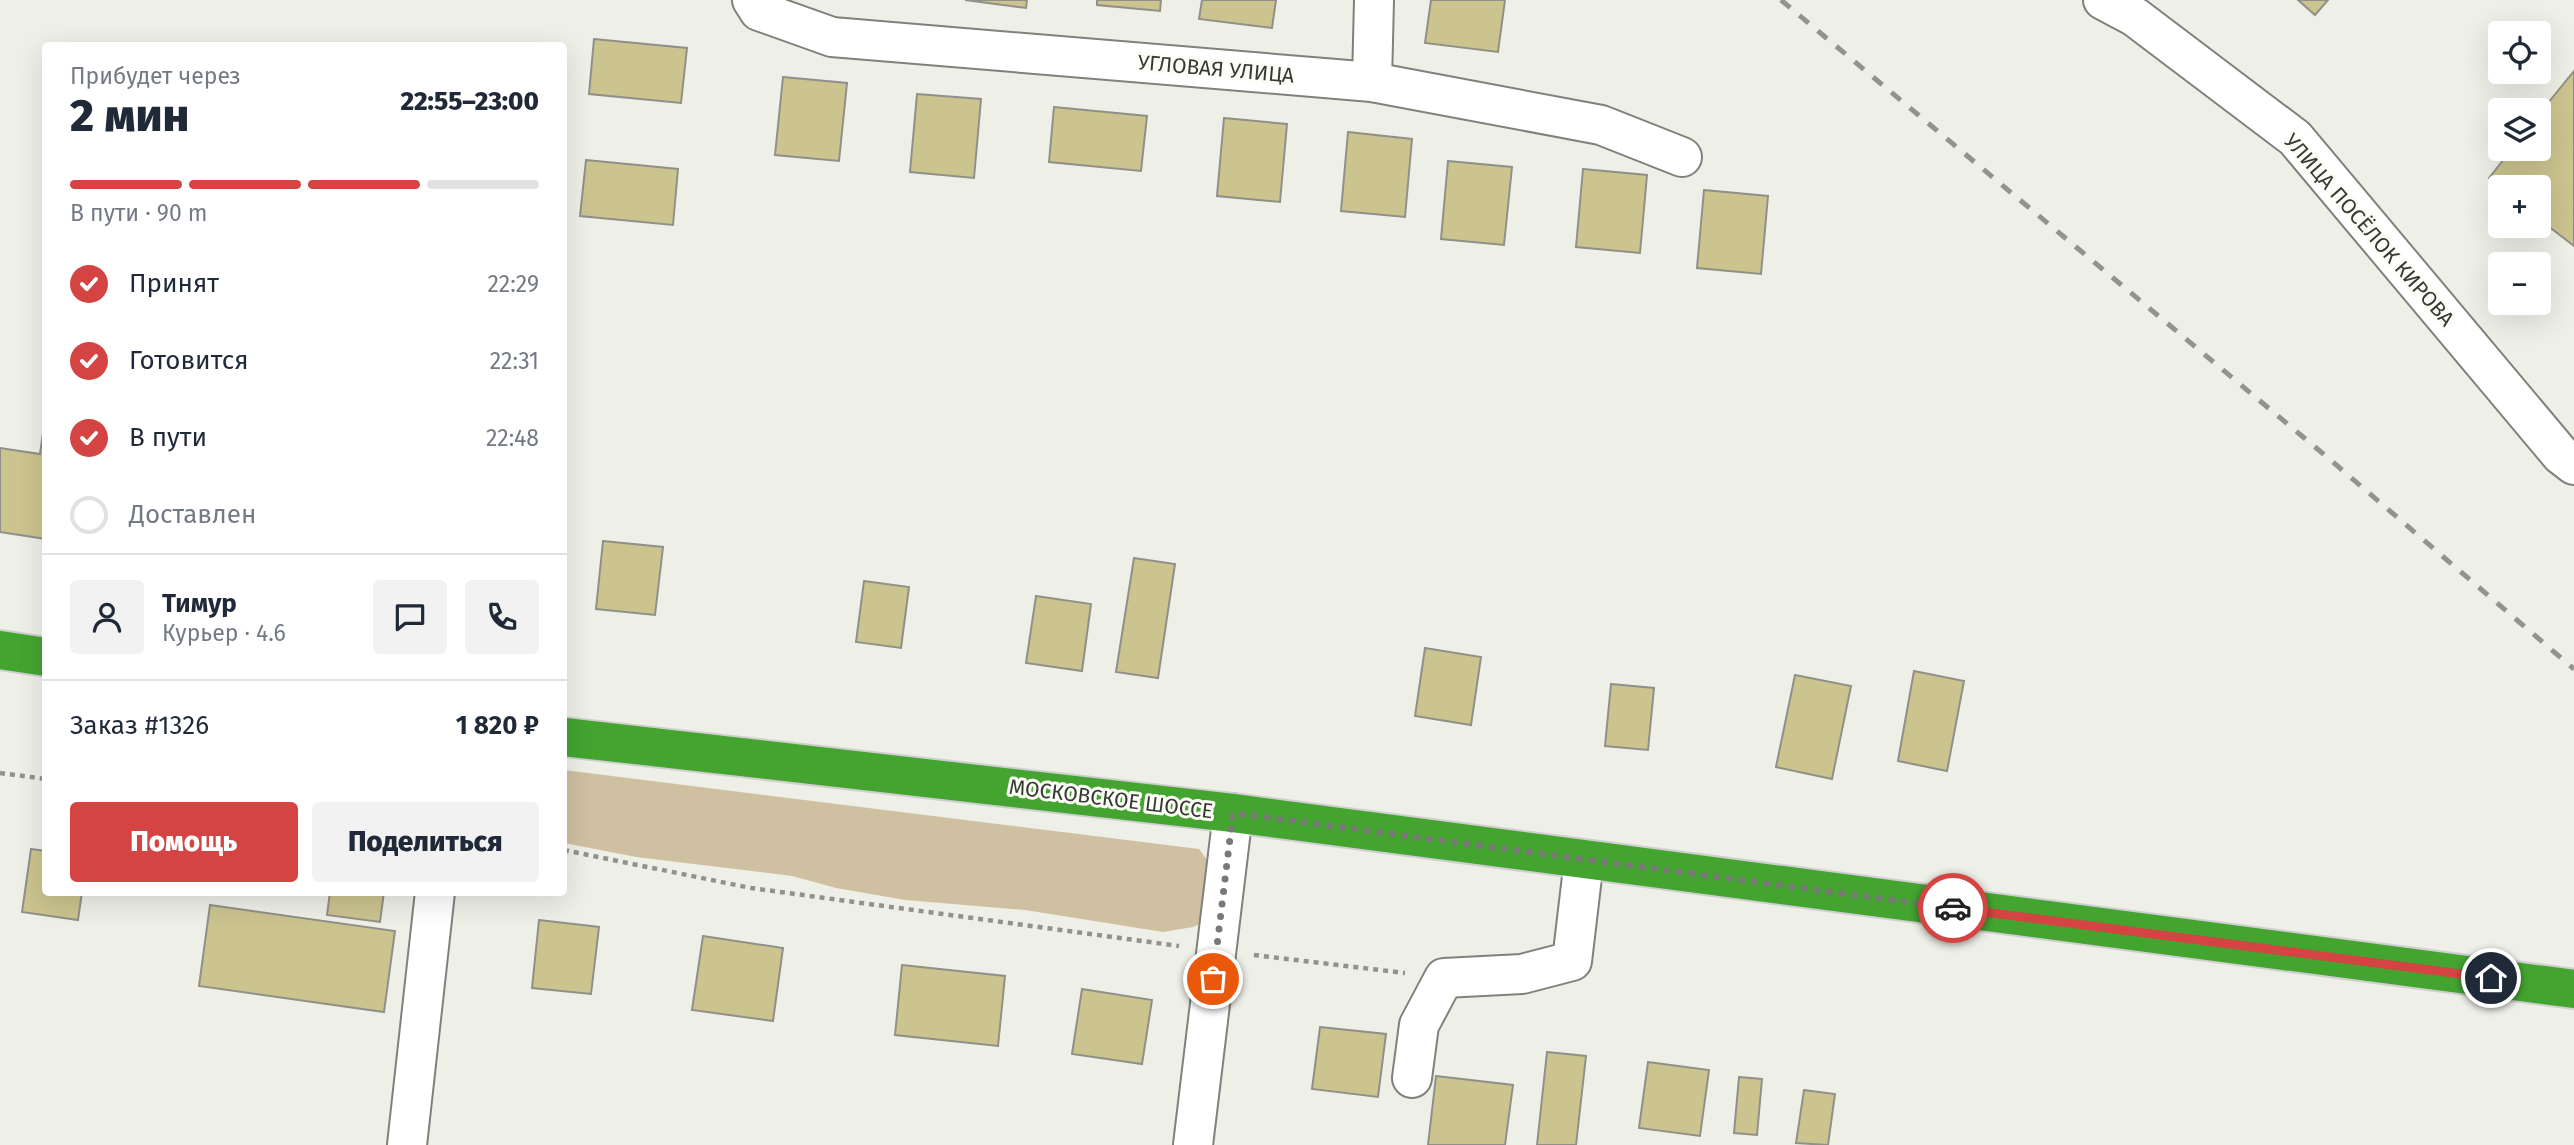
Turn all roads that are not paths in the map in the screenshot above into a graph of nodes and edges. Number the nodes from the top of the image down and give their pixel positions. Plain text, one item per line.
1 (752, 0) edge
2 (1374, 0) edge
3 (2103, 0) edge
4 (1372, 82) junction
5 (1682, 157) dead end
6 (2574, 465) edge
7 (0, 650) edge
8 (42, 656) edge
9 (567, 737) edge
10 (1233, 813) junction
11 (1584, 860) junction
12 (435, 896) edge
13 (2574, 989) edge
14 (1412, 1078) dead end
15 (407, 1145) edge
16 (1194, 1145) edge

1 - 4 street, УГЛОВАЯ УЛИЦА
2 - 4 street
3 - 6 street, УЛИЦА ПОСЁЛОК КИРОВА
4 - 5 street, УГЛОВАЯ УЛИЦА
7 - 8 highway
9 - 10 highway, МОСКОВСКОЕ ШОССЕ
10 - 11 highway, МОСКОВСКОЕ ШОССЕ
10 - 16 street
11 - 13 highway, МОСКОВСКОЕ ШОССЕ
11 - 14 street
12 - 15 street

